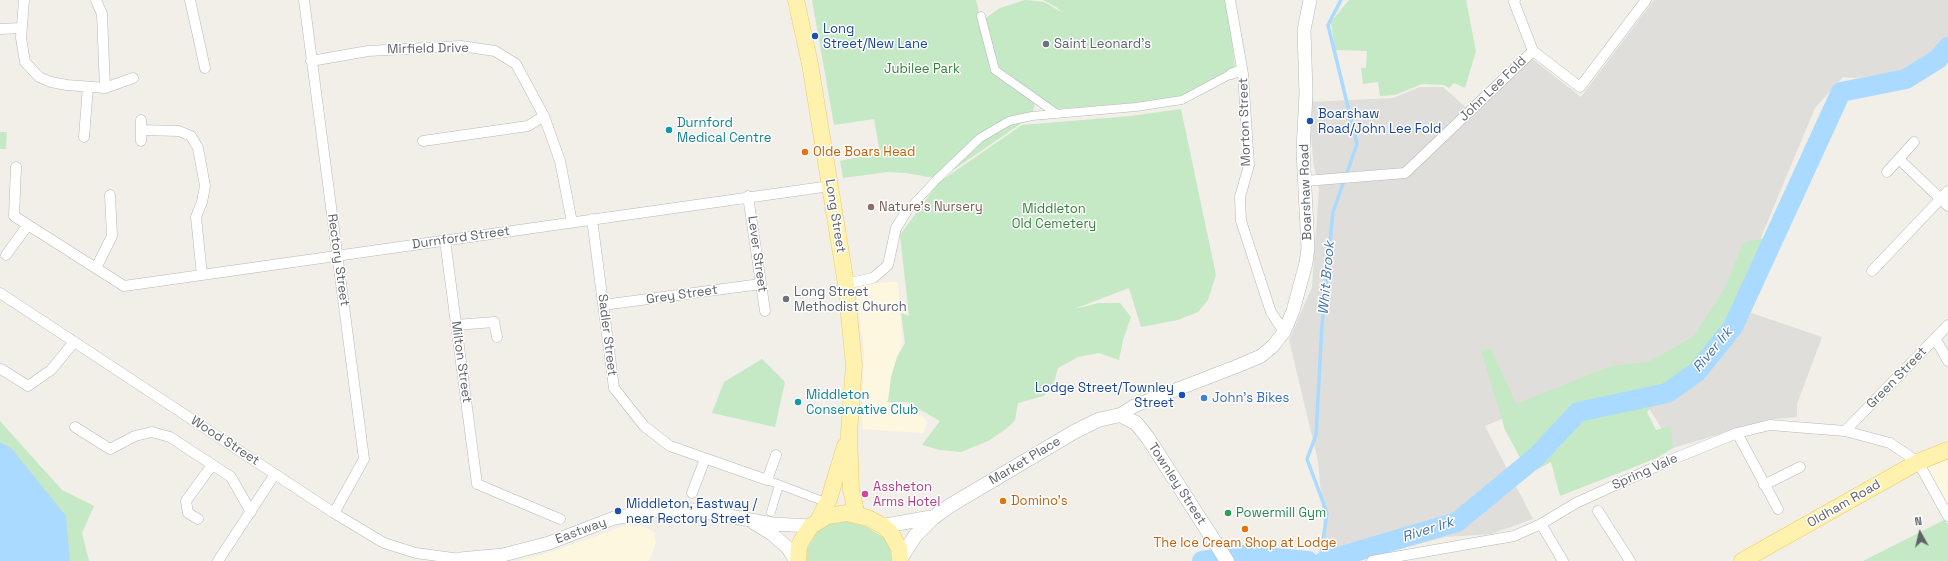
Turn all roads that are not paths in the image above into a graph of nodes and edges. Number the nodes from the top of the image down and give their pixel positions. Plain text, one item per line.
1 (24, 0) edge
2 (96, 0) edge
3 (190, 0) edge
4 (304, 0) edge
5 (796, 0) edge
6 (1230, 0) edge
7 (1310, 0) edge
8 (1515, 0) edge
9 (1646, 0) edge
10 (982, 16) dead end
11 (21, 28) junction
12 (0, 29) edge
13 (1533, 51) junction
14 (311, 61) junction
15 (205, 68) dead end
16 (1242, 70) junction
17 (1231, 74) joint
18 (133, 78) dead end
19 (88, 87) junction
20 (105, 88) junction
21 (1057, 114) junction
22 (544, 116) junction
23 (84, 136) dead end
24 (141, 141) dead end
25 (423, 141) dead end
26 (1914, 142) dead end
27 (1899, 159) junction
28 (16, 167) dead end
29 (1888, 172) dead end
30 (1304, 181) junction
31 (830, 186) junction
32 (1948, 191) edge
33 (110, 195) dead end
34 (748, 196) junction
35 (1944, 202) edge
36 (906, 212) joint
37 (592, 219) junction
38 (572, 222) junction
39 (28, 225) junction
40 (445, 240) junction
41 (6, 255) dead end
42 (337, 256) junction
43 (96, 268) junction
44 (1872, 271) dead end
45 (202, 275) junction
46 (761, 284) junction
47 (846, 284) junction
48 (0, 293) edge
49 (603, 305) junction
50 (765, 311) dead end
51 (456, 325) junction
52 (1948, 325) edge
53 (1284, 332) junction
54 (496, 337) dead end
55 (1935, 338) junction
56 (74, 342) junction
57 (1948, 360) edge
58 (1, 369) dead end
59 (1120, 415) junction
60 (75, 427) dead end
61 (1846, 431) junction
62 (849, 433) junction
63 (1737, 433) junction
64 (1948, 450) edge
65 (776, 455) dead end
66 (705, 459) junction
67 (1918, 462) junction
68 (212, 465) junction
69 (1800, 467) dead end
70 (275, 474) junction
71 (766, 480) junction
72 (779, 485) junction
73 (1764, 485) junction
74 (692, 493) dead end
75 (820, 500) dead end
76 (1778, 509) dead end
77 (1598, 511) dead end
78 (250, 512) junction
79 (771, 512) dead end
80 (334, 513) junction
81 (857, 515) junction
82 (1948, 516) edge
83 (934, 517) junction
84 (198, 519) dead end
85 (560, 519) dead end
86 (749, 520) junction
87 (814, 524) junction
88 (1541, 524) junction
89 (883, 526) junction
90 (900, 559) edge
91 (460, 560) edge
92 (218, 561) edge
93 (797, 561) edge
94 (1227, 561) edge
95 (1372, 561) edge
96 (1563, 561) edge
97 (1630, 561) edge
98 (1742, 561) edge

1 - 11 street
2 - 20 street
3 - 15 street
4 - 14 street, Rectory Street
5 - 31 main road, Long Street
6 - 16 street, Morton Street
7 - 30 street, Boarshaw Road
8 - 13 street
9 - 13 street
10 - 21 street
11 - 12 street
11 - 19 street
13 - 30 street, John Lee Fold
14 - 22 street, Mirfield Drive
14 - 42 street, Rectory Street
16 - 17 street
16 - 53 street, Morton Street
17 - 21 street
18 - 20 street
19 - 20 street
19 - 23 street
21 - 36 street
22 - 25 street
22 - 38 street, Mirfield Drive
24 - 45 street
26 - 27 street
27 - 29 street
27 - 35 street
28 - 39 street, Durnford Street
30 - 53 street, Boarshaw Road
31 - 34 street, Durnford Street
31 - 47 main road, Long Street
32 - 35 street
33 - 43 street
34 - 37 street, Durnford Street
34 - 46 street, Lever Street
35 - 44 street
36 - 47 street
37 - 38 street, Durnford Street
37 - 49 street, Sadler Street
38 - 40 street, Durnford Street
39 - 41 street
39 - 43 street, Durnford Street
40 - 42 street, Durnford Street
40 - 51 street, Milton Street
42 - 45 street, Durnford Street
42 - 80 street, Rectory Street
43 - 45 street, Durnford Street
46 - 49 street, Grey Street
46 - 50 street, Lever Street
47 - 62 main road, Long Street
48 - 56 street, Wood Street
49 - 66 street, Sadler Street
51 - 54 street
51 - 85 street, Milton Street
52 - 55 street, Green Street
53 - 59 street, Boarshaw Road
55 - 57 street
55 - 61 street, Green Street
56 - 58 street
56 - 70 street, Wood Street
59 - 83 main road, Market Place
59 - 94 main road, Townley Street
60 - 68 street
61 - 63 street, Spring Vale
61 - 67 street, Spring Vale
62 - 81 main road, Long Street
62 - 87 main road, Long Street
63 - 73 street
63 - 88 street, Spring Vale
64 - 67 main road, Oldham Road
65 - 71 street
66 - 71 street, Sadler Street
66 - 74 street
67 - 82 street
67 - 98 main road, Oldham Road
68 - 78 street
68 - 84 street
69 - 73 street
70 - 78 street
70 - 80 street, Wood Street
71 - 72 street
72 - 75 street
72 - 79 street
73 - 76 street
77 - 97 street
78 - 92 street
80 - 91 street, Wood Street
81 - 87 main road
81 - 89 main road
83 - 89 main road, Market Place
83 - 90 main road, Market Place
86 - 87 street, Eastway
86 - 91 street, Eastway
86 - 93 street, Eastway
87 - 93 main road, Long Street
88 - 95 street, Spring Vale
88 - 96 street
89 - 90 main road

